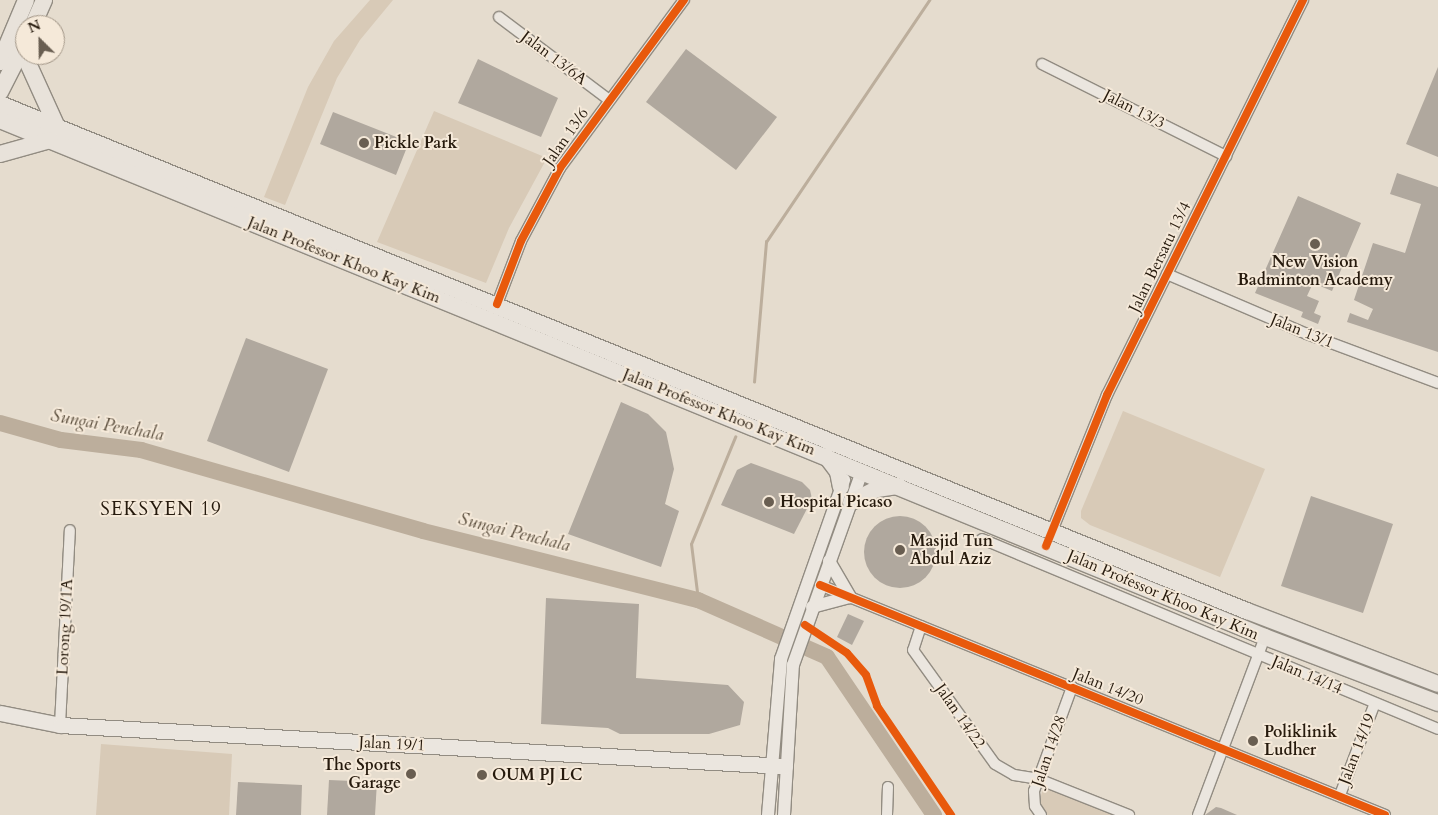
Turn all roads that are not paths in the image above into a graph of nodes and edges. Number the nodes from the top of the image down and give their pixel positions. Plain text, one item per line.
1 (26, 0) edge
2 (44, 0) edge
3 (684, 0) edge
4 (1303, 0) edge
5 (37, 15) edge
6 (499, 17) dead end
7 (14, 45) edge
8 (0, 62) edge
9 (1042, 64) dead end
10 (0, 92) edge
11 (609, 100) junction
12 (0, 104) edge
13 (0, 120) edge
14 (54, 134) junction
15 (0, 154) edge
16 (1226, 156) junction
17 (1167, 274) junction
18 (496, 304) junction
19 (1438, 383) edge
20 (823, 436) junction
21 (826, 456) junction
22 (856, 466) junction
23 (913, 472) junction
24 (899, 486) junction
25 (841, 487) junction
26 (851, 502) junction
27 (70, 530) dead end
28 (1052, 531) junction
29 (982, 539) dead end
30 (1046, 546) junction
31 (830, 560) junction
32 (814, 564) junction
33 (820, 585) junction
34 (850, 597) junction
35 (802, 599) junction
36 (812, 607) junction
37 (921, 626) junction
38 (1265, 637) junction
39 (1258, 655) junction
40 (787, 662) junction
41 (1438, 684) edge
42 (1072, 687) junction
43 (1375, 703) junction
44 (1438, 703) edge
45 (0, 713) edge
46 (60, 725) junction
47 (1438, 729) edge
48 (1223, 748) junction
49 (777, 766) junction
50 (1038, 779) junction
51 (888, 787) dead end
52 (1340, 796) junction
53 (768, 815) edge
54 (784, 815) edge
55 (887, 815) edge
56 (1041, 815) edge
57 (1129, 815) edge
58 (1198, 815) edge
59 (1386, 815) edge

1 - 7 main road
2 - 5 main road
3 - 11 street, Jalan 13/6
4 - 16 street, Jalan Bersatu 13/4
6 - 11 street, Jalan 13/6A
7 - 8 main road
7 - 10 main road
7 - 14 main road
9 - 16 street, Jalan 13/3
11 - 18 street, Jalan 13/6
12 - 14 main road, Jalan Professor Khoo Kay Kim
13 - 14 main road, Jalan Professor Khoo Kay Kim
14 - 15 main road
14 - 18 main road, Jalan Professor Khoo Kay Kim
14 - 21 main road, Jalan Professor Khoo Kay Kim
16 - 17 street, Jalan Bersatu 13/4
17 - 19 street, Jalan 13/1
17 - 28 street, Jalan Bersatu 13/4
18 - 20 main road, Jalan Professor Khoo Kay Kim
20 - 22 main road
20 - 23 main road, Jalan Professor Khoo Kay Kim
21 - 22 main road, Jalan Professor Khoo Kay Kim
21 - 25 main road
22 - 23 main road
22 - 24 main road, Jalan Professor Khoo Kay Kim
22 - 25 street
22 - 26 street
23 - 28 main road, Jalan Professor Khoo Kay Kim
24 - 26 main road
24 - 30 main road, Jalan Professor Khoo Kay Kim
25 - 32 street
26 - 31 street
27 - 46 street, Lorong 19/1A
28 - 30 street, Jalan Bersatu 13/4
28 - 41 main road, Jalan Professor Khoo Kay Kim
29 - 39 street, Jalan 14/14
30 - 38 main road, Jalan Professor Khoo Kay Kim
31 - 33 street
31 - 34 street
32 - 33 street
32 - 35 street
33 - 34 street, Jalan 14/20
33 - 35 street
33 - 36 street
34 - 36 street
34 - 37 street, Jalan 14/20
35 - 40 street
36 - 40 street
37 - 42 street, Jalan 14/20
37 - 50 street, Jalan 14/22
38 - 39 street
38 - 44 main road, Jalan Professor Khoo Kay Kim
39 - 43 street, Jalan 14/14
39 - 48 street
40 - 49 street
42 - 48 street, Jalan 14/20
42 - 50 street, Jalan 14/28
43 - 47 street, Jalan 14/14
43 - 52 street, Jalan 14/19
45 - 46 main road, Jalan 19/1
46 - 49 main road, Jalan 19/1
48 - 52 street, Jalan 14/20
48 - 58 street
49 - 53 street
49 - 54 street
50 - 56 street, Jalan 14/28
50 - 57 street
51 - 55 street
52 - 59 street, Jalan 14/20

